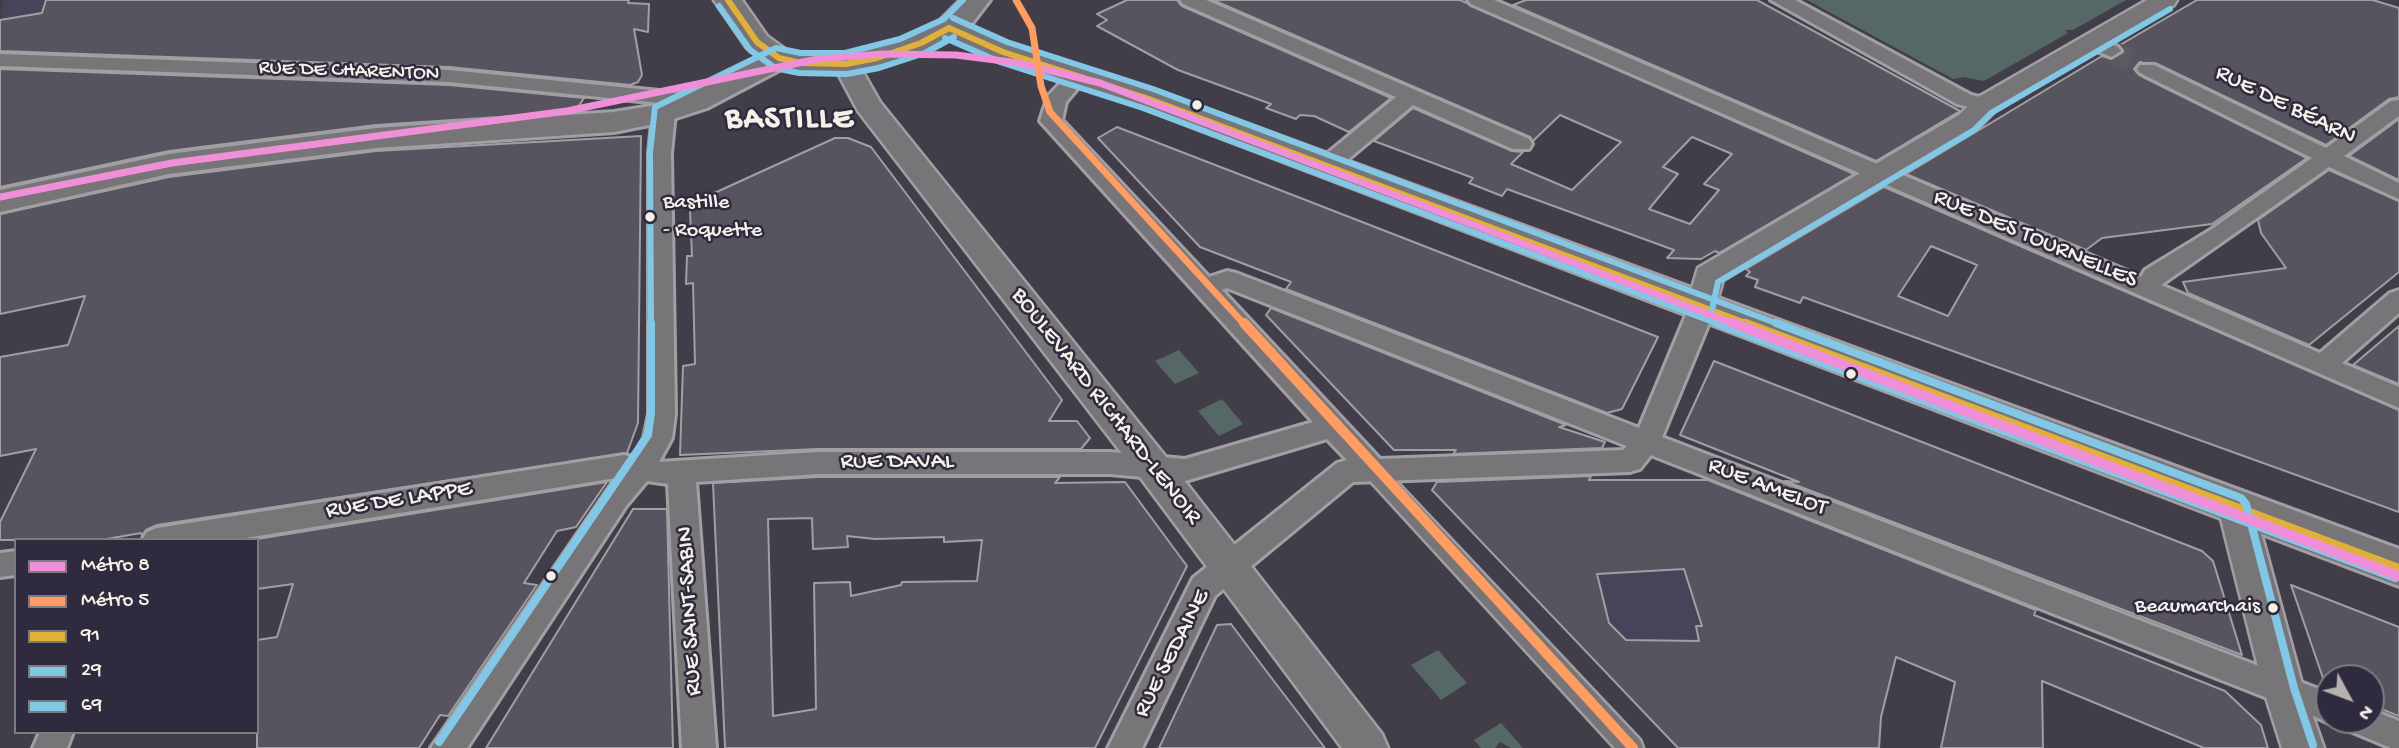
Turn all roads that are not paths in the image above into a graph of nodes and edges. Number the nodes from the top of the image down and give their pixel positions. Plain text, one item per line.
1 (728, 0) edge
2 (976, 0) edge
3 (1190, 0) edge
4 (1478, 0) edge
5 (1780, 0) edge
6 (2165, 0) edge
7 (949, 28) junction
8 (779, 58) junction
9 (0, 60) edge
10 (846, 64) junction
11 (2147, 69) tunnel mouth
12 (1077, 77) junction
13 (1410, 96) junction
14 (696, 101) junction
15 (1985, 105) junction
16 (2399, 106) edge
17 (664, 113) junction
18 (1521, 144) dead end
19 (2329, 156) junction
20 (1326, 166) junction
21 (1880, 173) junction
22 (2399, 191) edge
23 (0, 201) edge
24 (1204, 288) junction
25 (2147, 288) junction
26 (2399, 299) edge
27 (1702, 308) junction
28 (2323, 365) junction
29 (2399, 398) edge
30 (1332, 427) junction
31 (1647, 442) junction
32 (642, 467) junction
33 (1153, 467) junction
34 (1371, 468) junction
35 (681, 473) junction
36 (2236, 507) junction
37 (170, 538) edge
38 (1228, 566) junction
39 (2399, 568) edge
40 (2284, 691) junction
41 (2315, 703) edge
42 (448, 748) edge
43 (699, 748) edge
44 (1125, 748) edge
45 (1367, 748) edge
46 (1631, 748) edge
47 (2303, 748) edge

1 - 8 main road
2 - 7 main road
3 - 13 street
4 - 21 street, RUE DES TOURNELLES
5 - 15 street
6 - 15 street
7 - 10 main road
7 - 12 main road
8 - 10 main road
8 - 14 main road
9 - 14 street, RUE DE CHARENTON
10 - 33 street, BOULEVARD RICHARD-LENOIR
11 - 19 street, RUE DE BÉARN
12 - 20 main road
12 - 24 street
13 - 18 street
13 - 20 street
14 - 17 main road
15 - 21 street
16 - 19 street
17 - 23 main road
17 - 32 street
19 - 22 street, RUE DE BÉARN
19 - 25 street
20 - 27 main road
21 - 25 street, RUE DES TOURNELLES
21 - 27 street
24 - 30 street
24 - 31 street, RUE AMELOT
25 - 28 street, RUE DES TOURNELLES
26 - 28 street
27 - 31 street
27 - 36 main road
28 - 29 street, RUE DES TOURNELLES
30 - 33 street, RUE DAVAL
30 - 34 street
31 - 34 street
31 - 40 street, RUE AMELOT
32 - 35 street, RUE DAVAL
32 - 37 street, RUE DE LAPPE
32 - 42 street
33 - 35 street, RUE DAVAL
33 - 38 street, BOULEVARD RICHARD-LENOIR
34 - 38 street
34 - 46 street
35 - 43 street, RUE SAINT-SABIN
36 - 39 main road
36 - 40 street
38 - 44 street, RUE SEDAINE
38 - 45 street, BOULEVARD RICHARD-LENOIR
40 - 41 street, RUE AMELOT
40 - 47 street

